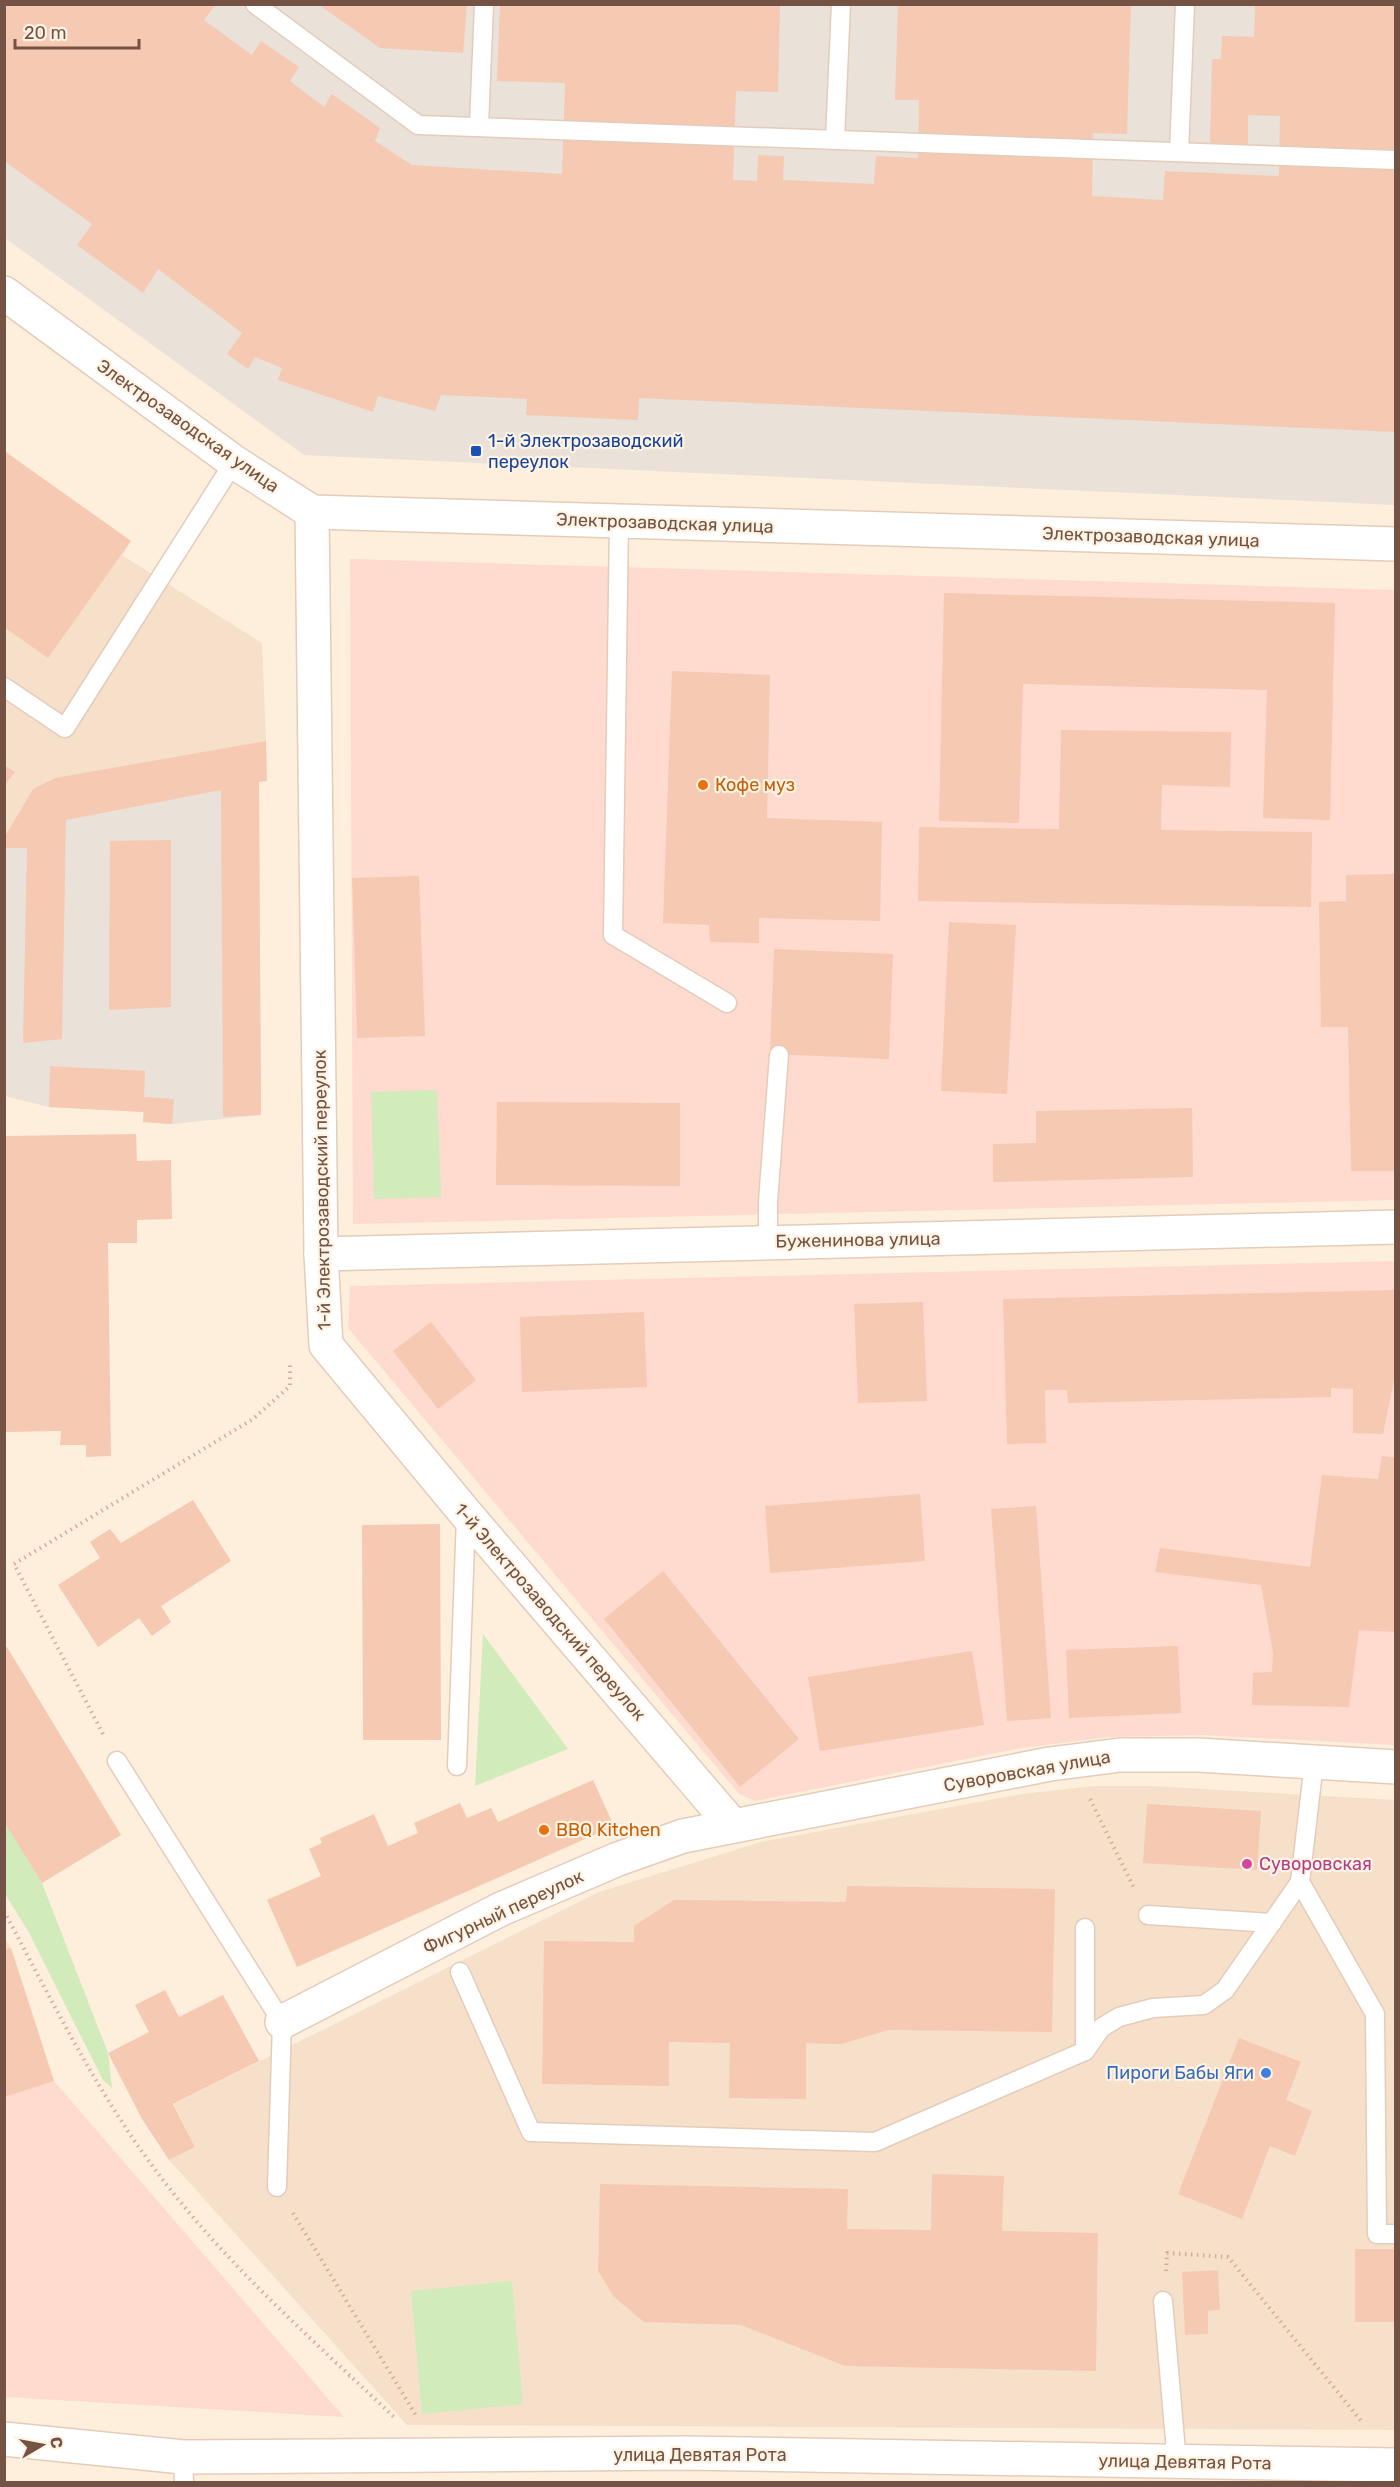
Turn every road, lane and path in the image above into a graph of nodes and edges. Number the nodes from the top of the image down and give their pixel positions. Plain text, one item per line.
1 (255, 4) edge
2 (484, 4) edge
3 (841, 4) edge
4 (1185, 4) edge
5 (479, 126) junction
6 (835, 140) junction
7 (1179, 153) junction
8 (1395, 160) edge
9 (4, 293) edge
10 (234, 462) junction
11 (312, 512) junction
12 (619, 521) junction
13 (1395, 544) edge
14 (4, 687) edge
15 (727, 1003) dead end
16 (779, 1055) dead end
17 (1395, 1227) edge
18 (768, 1243) junction
19 (321, 1254) junction
20 (290, 1351) dead end
21 (466, 1515) junction
22 (117, 1761) joint
23 (1314, 1763) junction
24 (457, 1767) dead end
25 (1395, 1767) edge
26 (1090, 1799) dead end
27 (733, 1826) junction
28 (1300, 1882) junction
29 (4, 1911) edge
30 (1148, 1915) joint
31 (1272, 1923) junction
32 (1085, 1928) dead end
33 (460, 1972) dead end
34 (282, 2022) junction
35 (1085, 2051) junction
36 (277, 2187) joint
37 (1395, 2234) edge
38 (1167, 2253) dead end
39 (1163, 2301) dead end
40 (1362, 2422) dead end
41 (4, 2439) edge
42 (435, 2454) junction
43 (1177, 2463) junction
44 (1395, 2465) edge
45 (184, 2470) edge

1 - 5 lane
2 - 5 lane
3 - 6 lane
4 - 7 lane
5 - 6 lane
6 - 7 lane
7 - 8 lane
9 - 10 street, Электрозаводская улица
10 - 11 street, Электрозаводская улица
10 - 14 lane
11 - 12 street, Электрозаводская улица
11 - 19 street, 1-й Электрозаводский переулок
12 - 13 street, Электрозаводская улица
12 - 15 lane
16 - 18 lane
17 - 18 street, Буженинова улица
18 - 19 street, Буженинова улица
19 - 21 street, 1-й Электрозаводский переулок
20 - 22 path
21 - 24 lane
21 - 27 street, 1-й Электрозаводский переулок
22 - 34 lane
23 - 25 street, Суворовская улица
23 - 27 street, Суворовская улица
23 - 28 lane
26 - 30 path
27 - 34 street, Фигурный переулок
28 - 31 lane
28 - 37 lane
29 - 42 path
30 - 31 lane
31 - 35 lane
32 - 35 lane
33 - 35 lane
34 - 36 lane
36 - 42 path
38 - 40 path
39 - 43 lane
41 - 45 street, улица Девятая Рота
42 - 43 street, улица Девятая Рота
42 - 45 street, улица Девятая Рота
43 - 44 street, улица Девятая Рота

